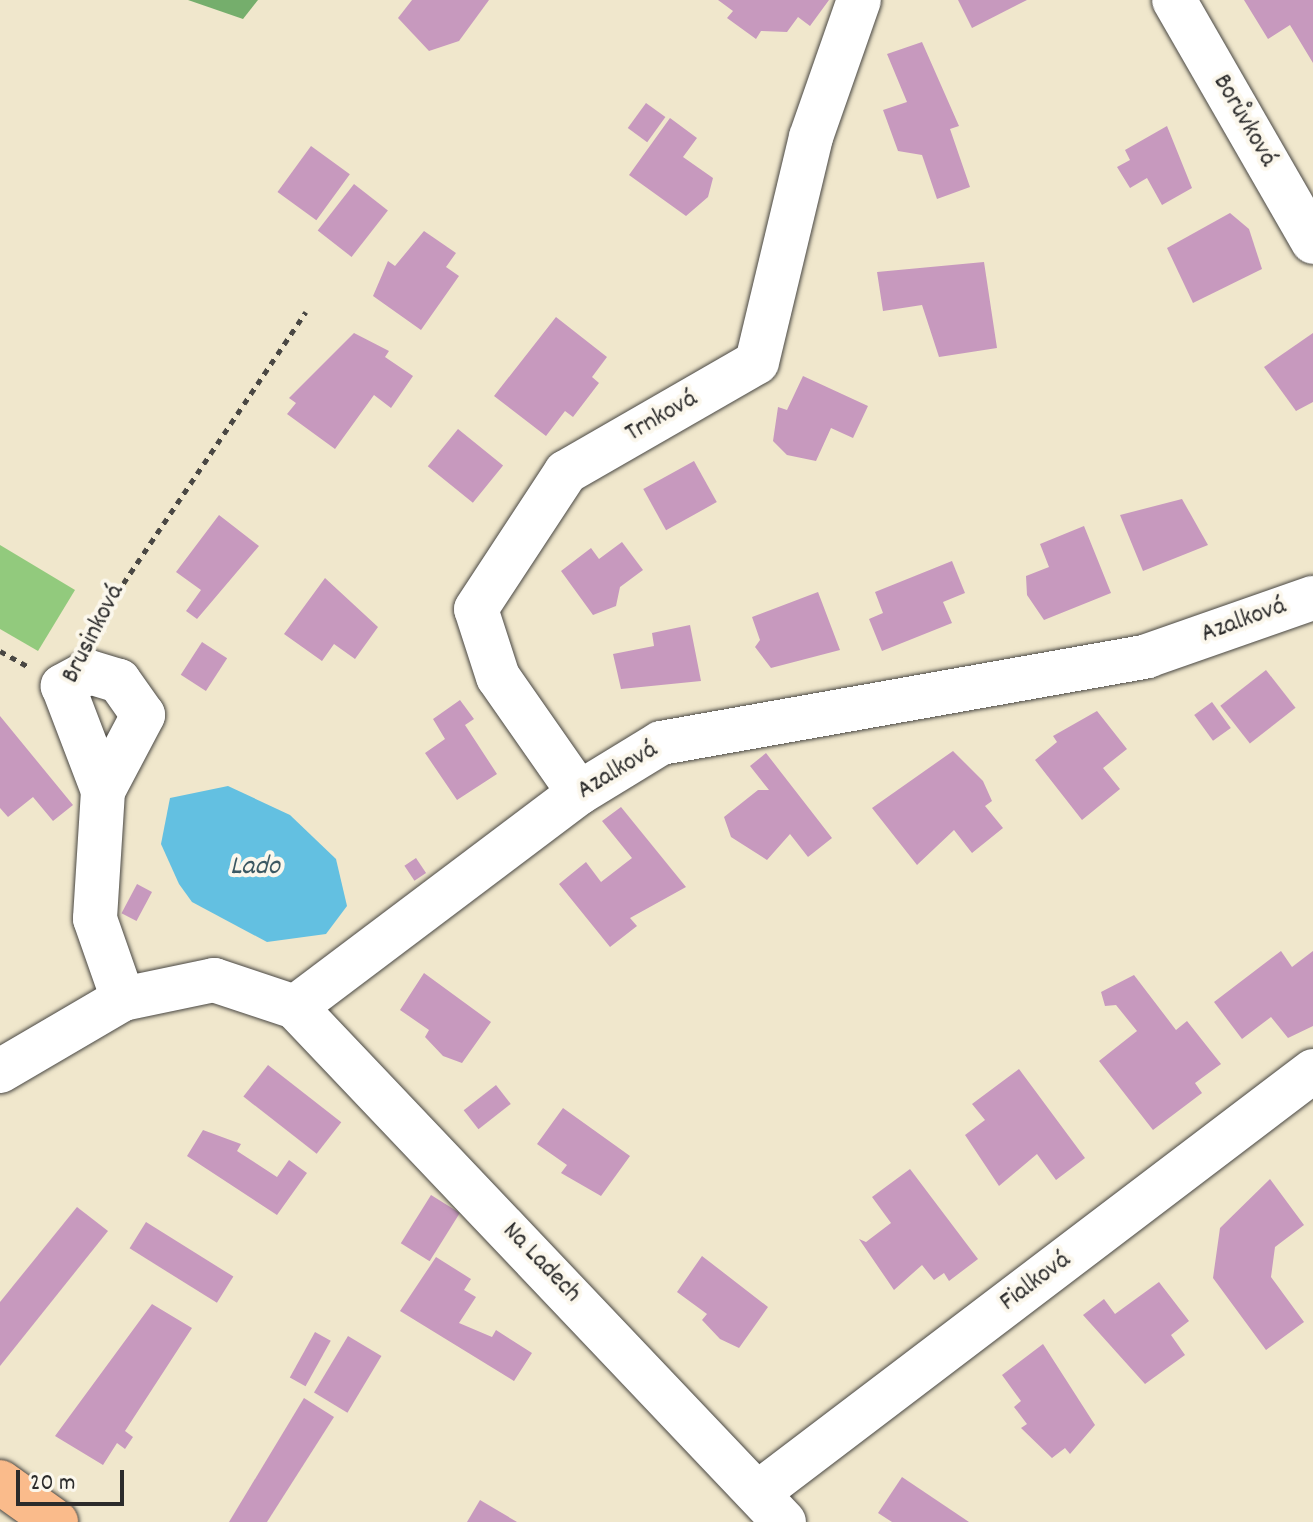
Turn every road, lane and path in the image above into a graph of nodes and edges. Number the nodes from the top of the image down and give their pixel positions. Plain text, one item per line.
1 (859, 0) edge
2 (1174, 0) edge
3 (1313, 242) edge
4 (306, 312) dead end
5 (1313, 598) edge
6 (63, 686) junction
7 (103, 791) junction
8 (579, 793) junction
9 (123, 999) junction
10 (295, 1007) junction
11 (0, 1071) edge
12 (1313, 1071) edge
13 (0, 1482) edge
14 (772, 1507) edge
15 (56, 1522) edge

1 - 8 street, Trnková
2 - 3 street, Borůvková
4 - 6 path, Brusinková
5 - 8 street, Azalková
6 - 7 street, Brusinková
6 - 7 street
7 - 9 street, Brusinková
8 - 10 street, Azalková
9 - 10 street
9 - 11 street
10 - 14 street, Na Ladech
12 - 14 street, Fialková
13 - 15 main road

